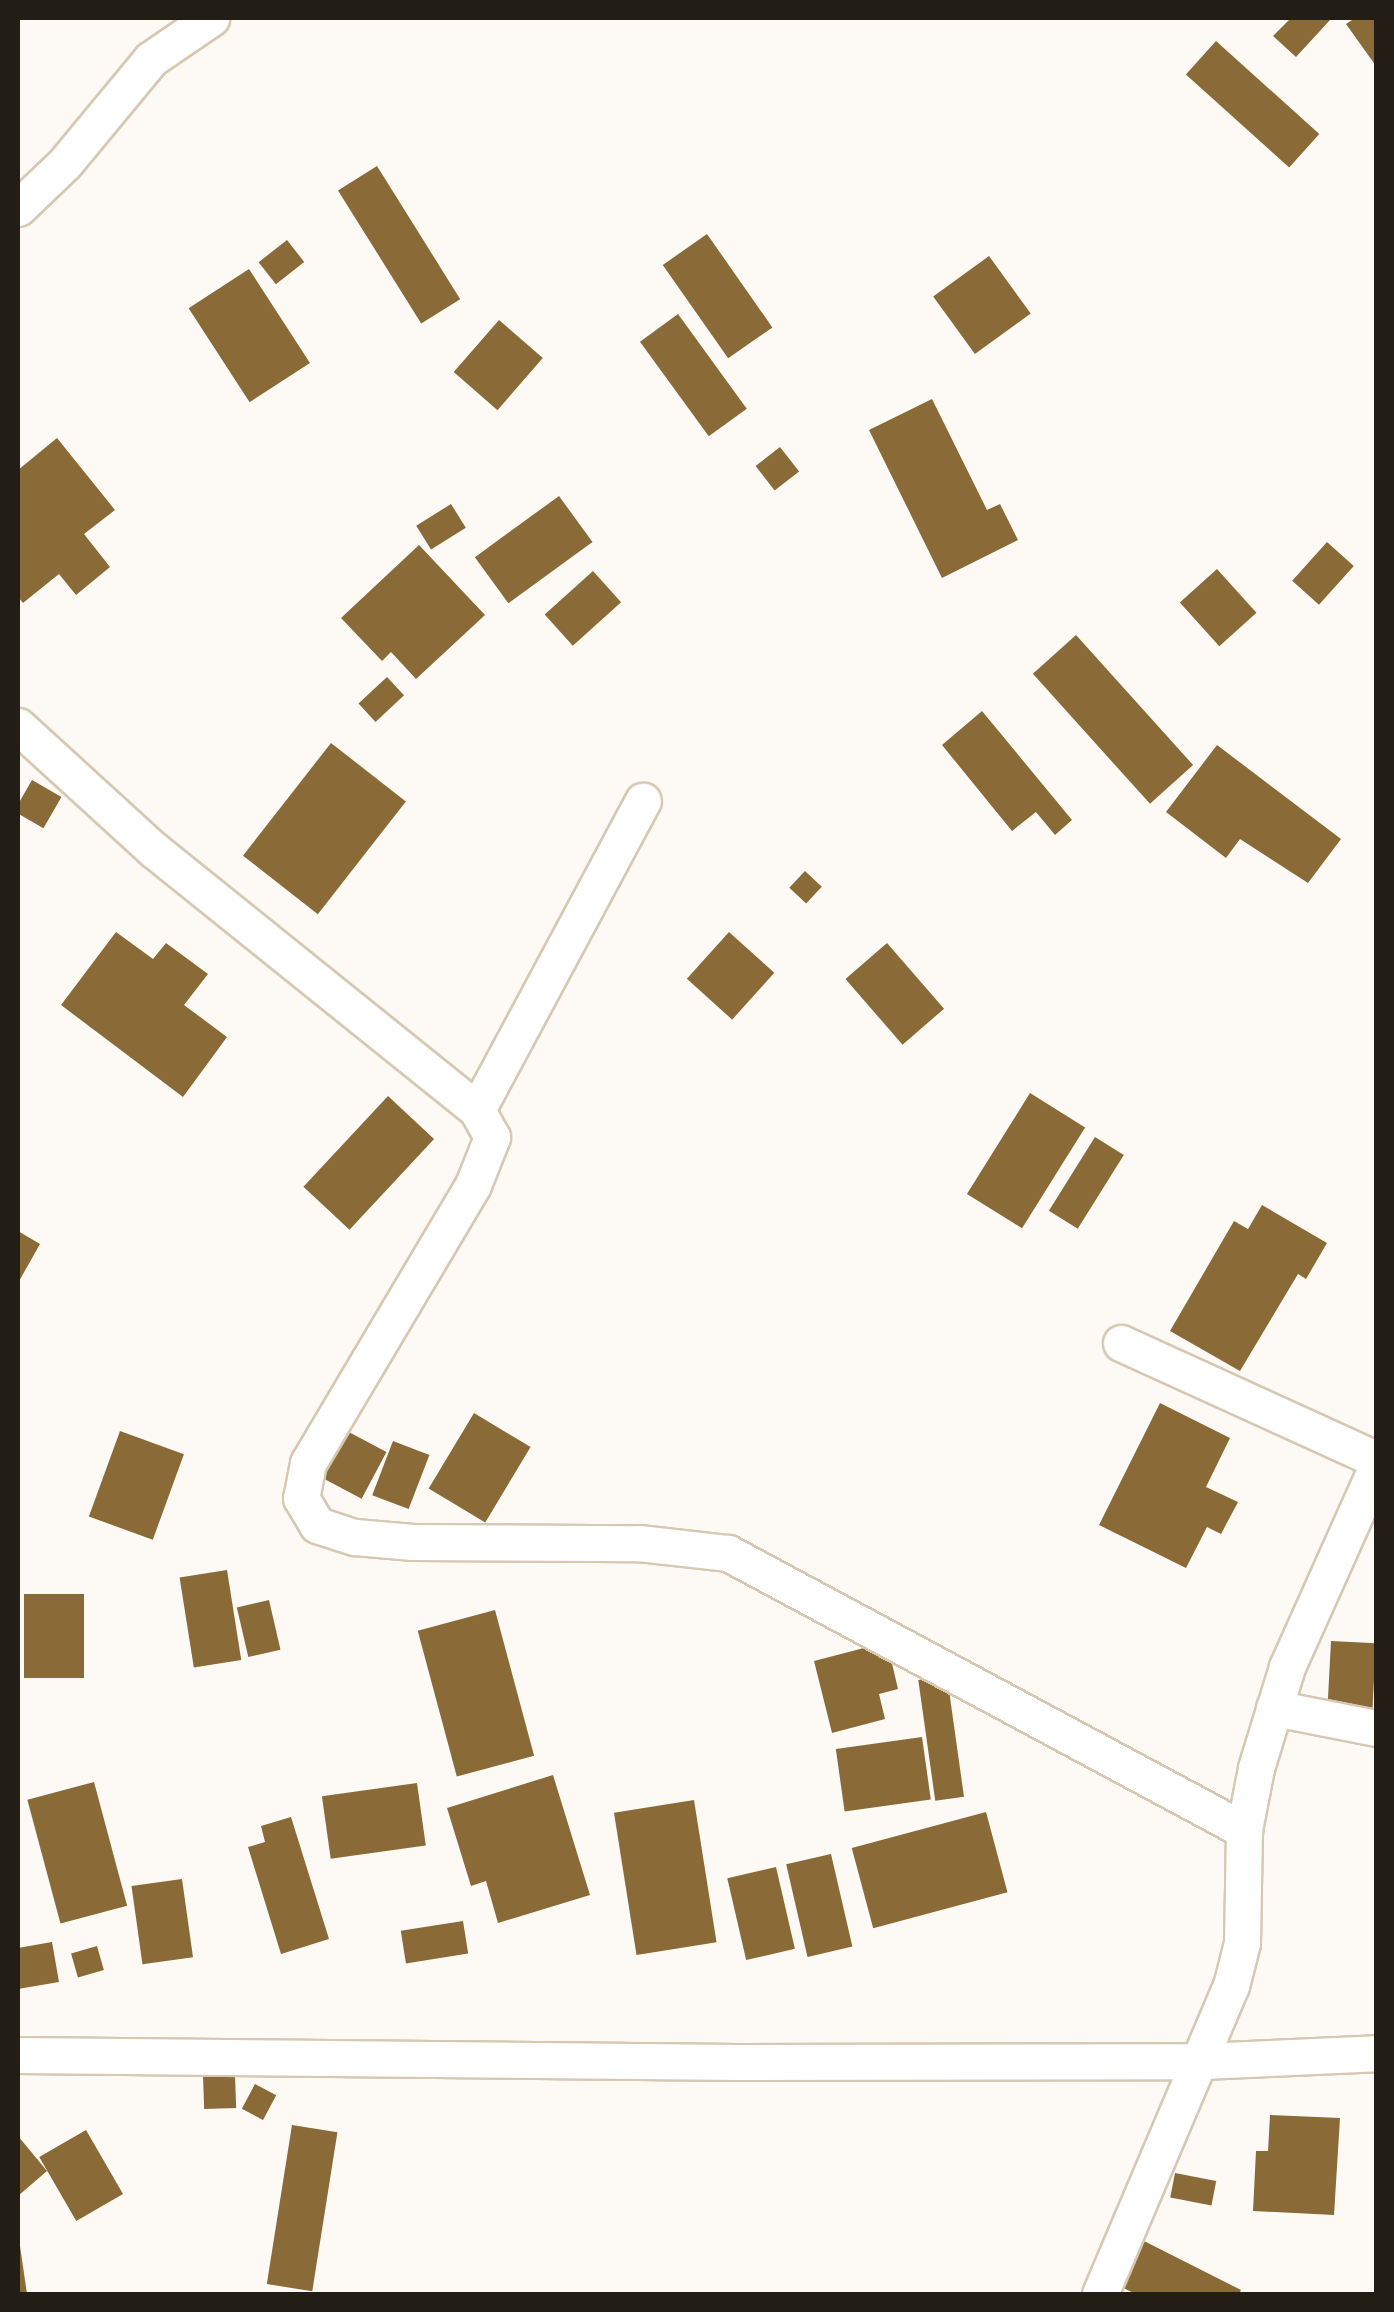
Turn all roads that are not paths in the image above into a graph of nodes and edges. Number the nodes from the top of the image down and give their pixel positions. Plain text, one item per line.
1 (211, 18) edge
2 (18, 208) edge
3 (18, 726) edge
4 (642, 801) dead end
5 (477, 1110) junction
6 (1121, 1343) dead end
7 (1376, 1459) edge
8 (1376, 1468) edge
9 (1274, 1708) junction
10 (1376, 1728) edge
11 (1244, 1830) junction
12 (1376, 2053) edge
13 (18, 2055) edge
14 (1203, 2060) junction
15 (1100, 2294) edge

1 - 2 street
3 - 5 street
4 - 5 street
5 - 11 street
6 - 7 street
8 - 9 street
9 - 10 street
9 - 11 street
11 - 14 street
12 - 14 street
13 - 14 street
14 - 15 street

